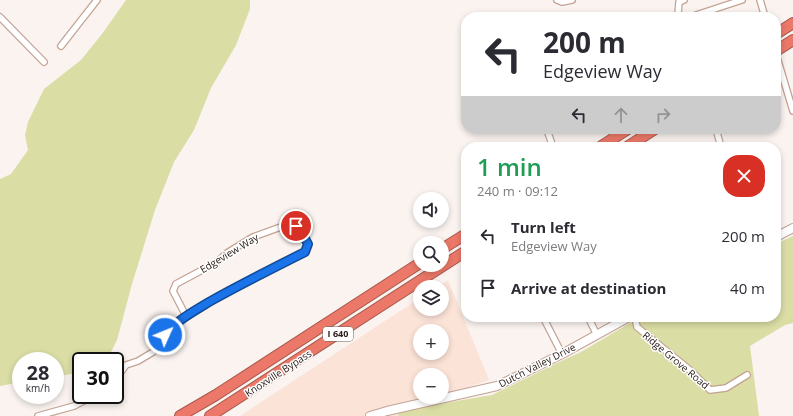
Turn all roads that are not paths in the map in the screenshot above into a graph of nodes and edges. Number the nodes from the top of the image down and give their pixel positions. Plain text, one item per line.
1 (97, 0) edge
2 (556, 0) edge
3 (572, 0) edge
4 (684, 0) edge
5 (742, 0) edge
6 (760, 0) edge
7 (678, 12) edge
8 (705, 12) edge
9 (764, 12) edge
10 (0, 17) edge
11 (793, 23) edge
12 (781, 31) edge
13 (793, 40) edge
14 (61, 46) dead end
15 (781, 48) edge
16 (44, 62) dead end
17 (781, 71) edge
18 (793, 111) edge
19 (620, 134) edge
20 (647, 134) edge
21 (608, 142) edge
22 (635, 142) edge
23 (793, 228) edge
24 (781, 234) edge
25 (461, 237) edge
26 (449, 245) edge
27 (461, 254) edge
28 (413, 268) edge
29 (186, 316) junction
30 (546, 322) edge
31 (590, 322) edge
32 (620, 322) edge
33 (636, 322) edge
34 (597, 335) junction
35 (562, 354) junction
36 (124, 368) edge
37 (747, 375) dead end
38 (78, 404) edge
39 (38, 416) edge
40 (180, 416) edge
41 (210, 416) edge
42 (370, 416) edge

1 - 14 street
2 - 3 street
4 - 7 street
5 - 8 street
6 - 9 street
10 - 16 street
11 - 12 highway
13 - 15 highway
17 - 18 street
19 - 21 highway
20 - 22 highway
23 - 24 street
25 - 26 highway
27 - 41 highway, Knoxville Bypass / I 640
28 - 40 highway, Knoxville Bypass / I 640
29 - 29 street, Edgeview Way
29 - 36 street, Edgeview Way
30 - 35 street
31 - 34 street
32 - 34 street, Dutch Valley Drive
33 - 37 street, Ridge Grove Road
34 - 35 street, Dutch Valley Drive
35 - 42 street, Dutch Valley Drive
38 - 39 street

